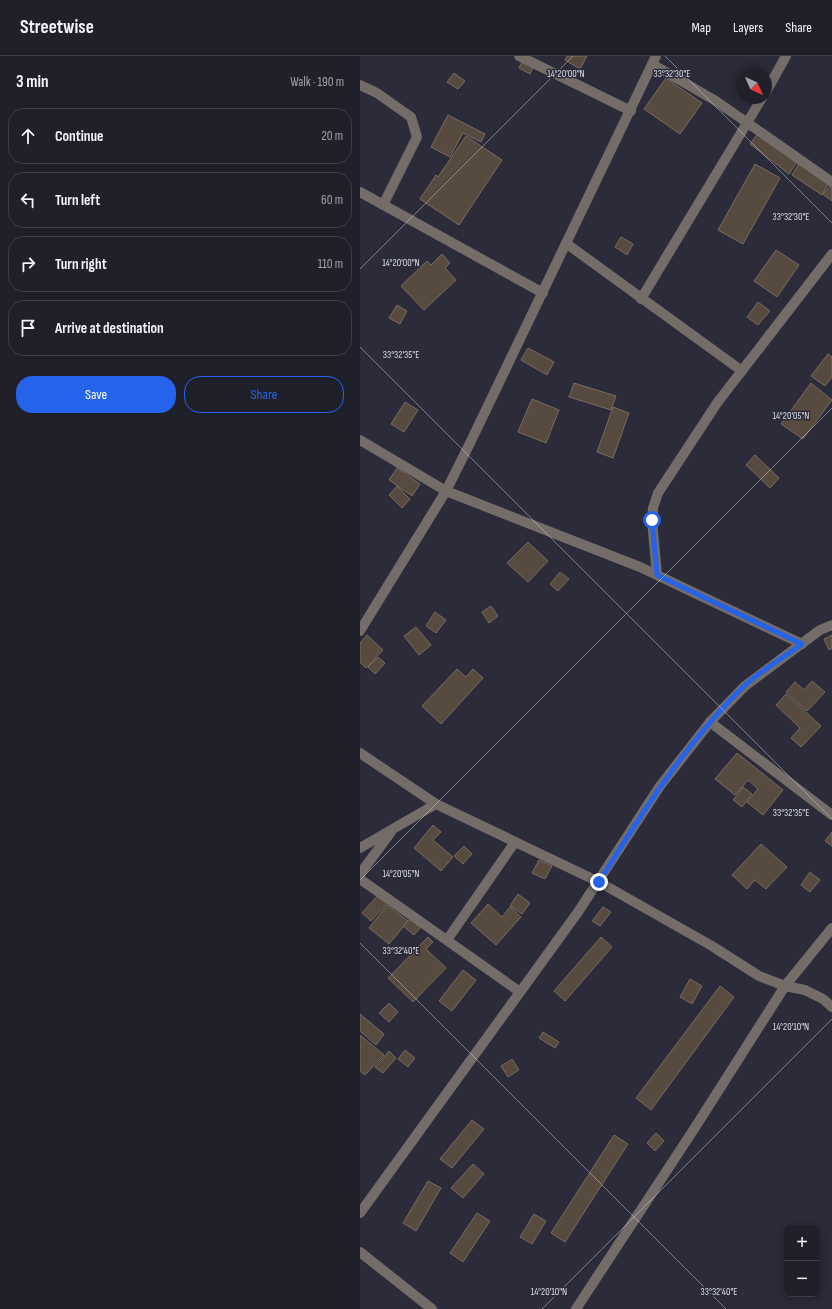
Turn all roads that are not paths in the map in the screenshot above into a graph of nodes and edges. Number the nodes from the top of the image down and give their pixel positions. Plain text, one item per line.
1 (519, 56) edge
2 (786, 56) edge
3 (654, 60) edge
4 (772, 81) edge
5 (360, 85) edge
6 (759, 104) edge
7 (631, 111) junction
8 (749, 123) junction
9 (832, 182) edge
10 (360, 192) edge
11 (383, 205) junction
12 (567, 244) junction
13 (832, 254) edge
14 (543, 293) junction
15 (641, 299) junction
16 (742, 371) junction
17 (360, 440) edge
18 (446, 490) junction
19 (657, 575) junction
20 (832, 617) edge
21 (832, 625) edge
22 (820, 630) junction
23 (360, 631) edge
24 (802, 644) junction
25 (710, 722) junction
26 (360, 752) edge
27 (436, 804) junction
28 (832, 814) edge
29 (395, 827) junction
30 (515, 842) junction
31 (360, 848) edge
32 (360, 874) edge
33 (360, 879) edge
34 (599, 882) junction
35 (832, 928) edge
36 (447, 940) junction
37 (785, 986) junction
38 (520, 992) junction
39 (832, 1007) edge
40 (360, 1213) edge
41 (360, 1252) edge
42 (432, 1309) edge
43 (576, 1309) edge

1 - 7 street
2 - 4 street
3 - 7 street
3 - 8 street
5 - 11 street
6 - 8 street
7 - 12 street
8 - 9 street
8 - 15 street
10 - 11 street
11 - 14 street
12 - 14 street
12 - 15 street
13 - 16 street
14 - 18 street
15 - 16 street
16 - 19 street
17 - 18 street
18 - 19 street
18 - 23 street
19 - 24 street
20 - 22 street
21 - 22 street
22 - 24 street
24 - 25 street
25 - 28 street
25 - 34 street
26 - 27 street
27 - 29 street
27 - 30 street
29 - 31 street
29 - 32 street
30 - 34 street
30 - 36 street
33 - 36 street
34 - 37 street
34 - 38 street
35 - 37 street
36 - 38 street
37 - 39 street
37 - 43 street
38 - 40 street
41 - 42 street

